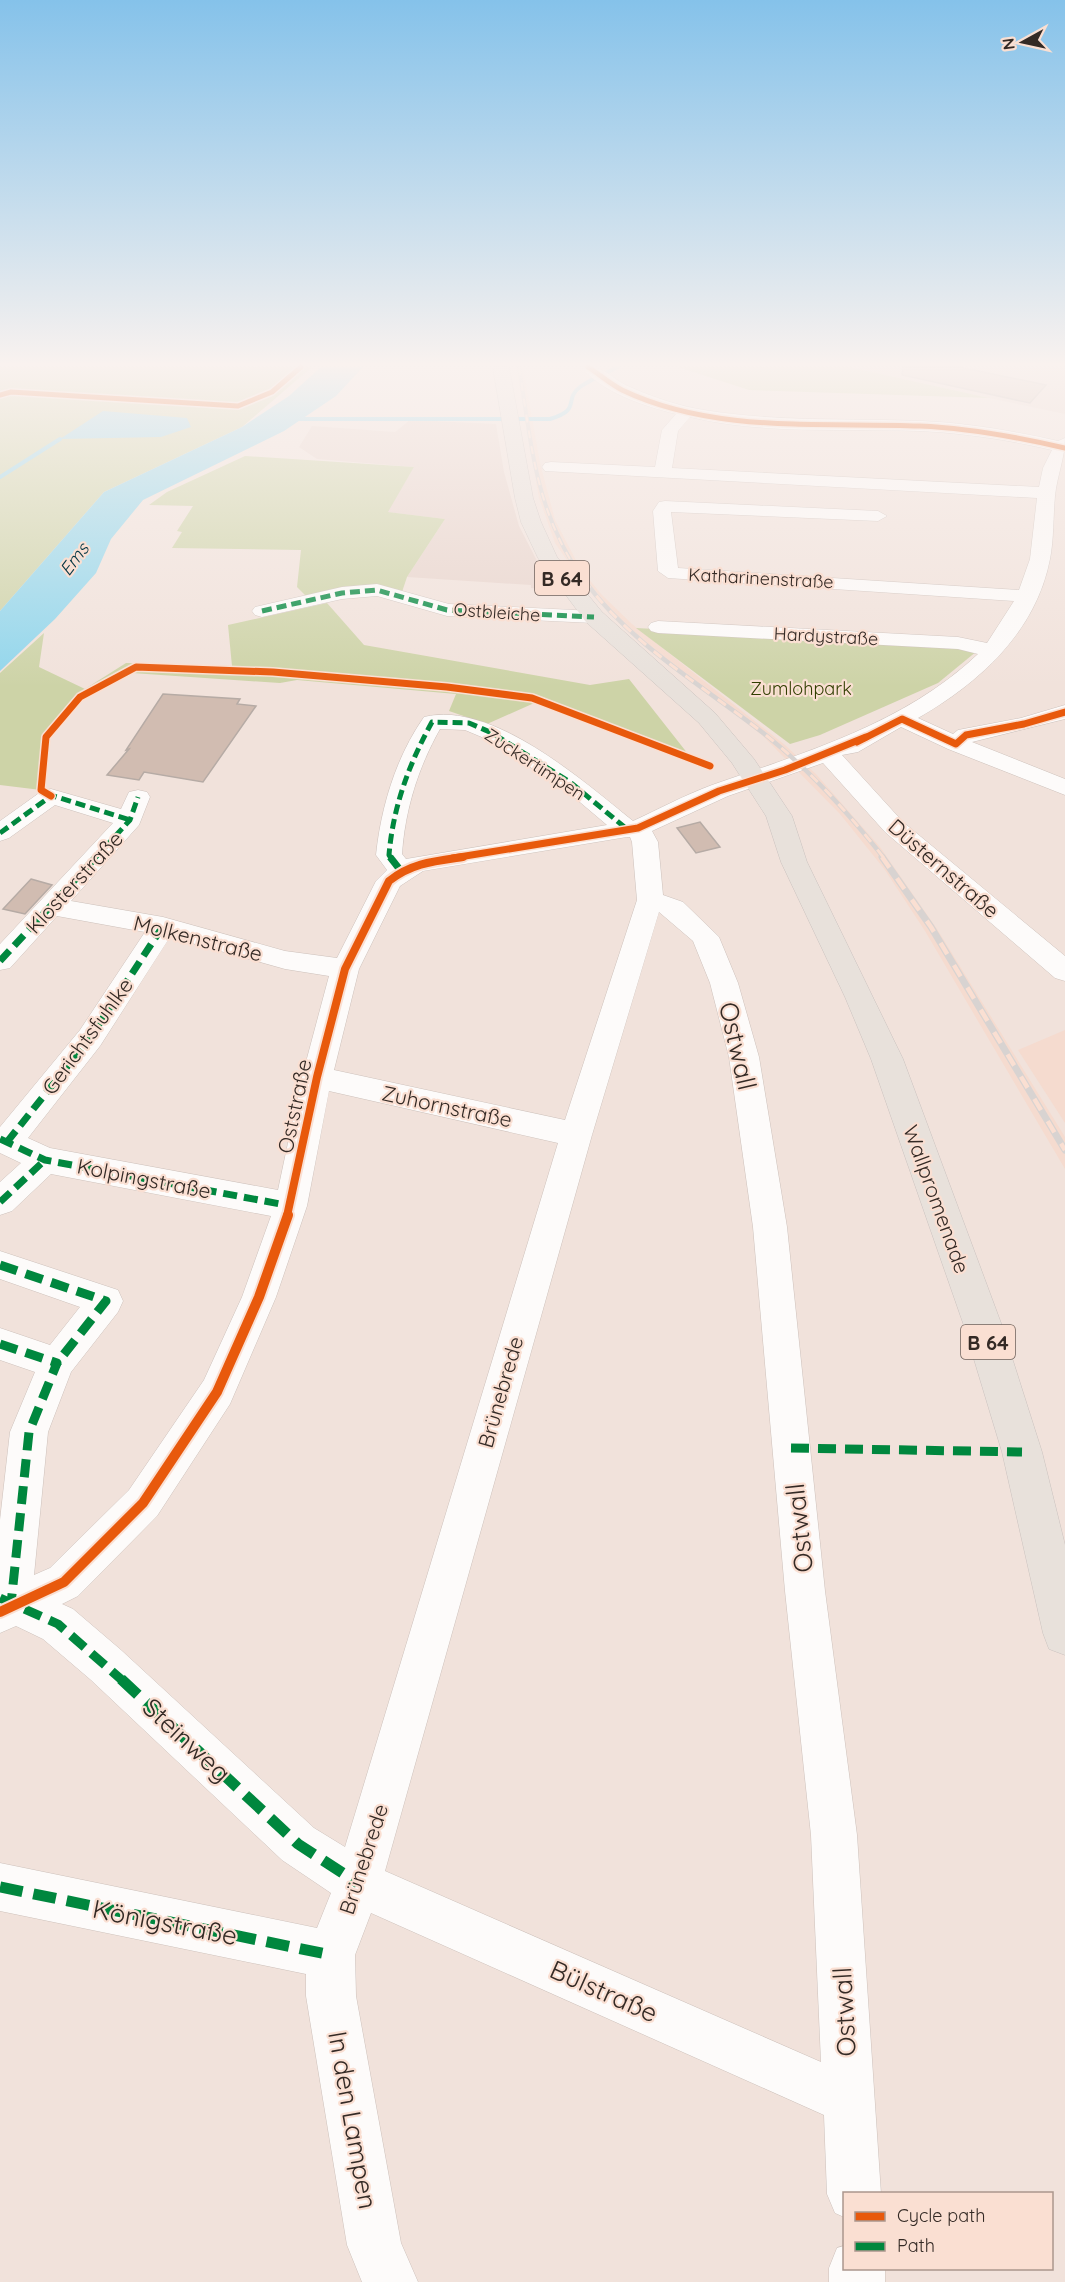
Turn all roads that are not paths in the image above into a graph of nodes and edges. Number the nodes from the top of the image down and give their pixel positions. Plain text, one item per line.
1 (520, 473) edge
2 (692, 473) edge
3 (1050, 473) edge
4 (1052, 505) edge
5 (878, 516) dead end
6 (1027, 596) junction
7 (262, 611) dead end
8 (594, 617) junction
9 (658, 627) dead end
10 (994, 651) junction
11 (1065, 712) edge
12 (902, 719) junction
13 (866, 737) junction
14 (956, 744) junction
15 (830, 756) junction
16 (751, 784) junction
17 (1065, 788) edge
18 (633, 829) junction
19 (0, 833) edge
20 (401, 871) junction
21 (650, 900) junction
22 (52, 906) junction
23 (163, 926) junction
24 (0, 961) edge
25 (345, 969) junction
26 (1065, 971) edge
27 (317, 1077) junction
28 (576, 1134) junction
29 (4, 1141) edge
30 (45, 1160) junction
31 (0, 1202) edge
32 (291, 1206) junction
33 (0, 1265) edge
34 (0, 1344) edge
35 (57, 1363) junction
36 (4, 1605) edge
37 (1065, 1633) edge
38 (358, 1883) junction
39 (0, 1887) edge
40 (331, 1955) junction
41 (849, 2100) junction
42 (854, 2192) edge
43 (390, 2282) edge

1 - 8 main road, B 64
2 - 4 street
3 - 4 street
4 - 6 street
5 - 6 street, Katharinenstraße
6 - 10 street
7 - 8 street, Ostbleiche
8 - 16 main road, B 64
9 - 10 street, Hardystraße
10 - 12 street
11 - 14 street
12 - 13 street
12 - 14 street
13 - 15 street
13 - 16 street
14 - 17 street
15 - 16 street
15 - 26 street, Düsternstraße
16 - 18 street
16 - 37 main road, Wallpromenade / B 64
18 - 20 street
18 - 20 street, Zuckertimpen
18 - 21 street, Brünebrede
19 - 22 street, Klosterstraße
20 - 25 street, Oststraße
21 - 28 street, Brünebrede
21 - 41 street, Ostwall
22 - 23 street, Molkenstraße
22 - 24 street, Klosterstraße
23 - 25 street, Molkenstraße
23 - 29 street, Gerichtsfuhlke
25 - 27 street, Oststraße
27 - 28 street, Zuhornstraße
27 - 32 street, Oststraße
28 - 38 street, Brünebrede
29 - 30 street, Kolpingstraße
30 - 31 street
30 - 32 street, Kolpingstraße
32 - 36 street, Oststraße
33 - 35 street
34 - 35 street
35 - 36 street
36 - 38 street, Steinweg
38 - 40 street, Brünebrede
38 - 41 street, Bülstraße
39 - 40 street, Königstraße
40 - 43 street, In den Lampen
41 - 42 street, Ostwall

